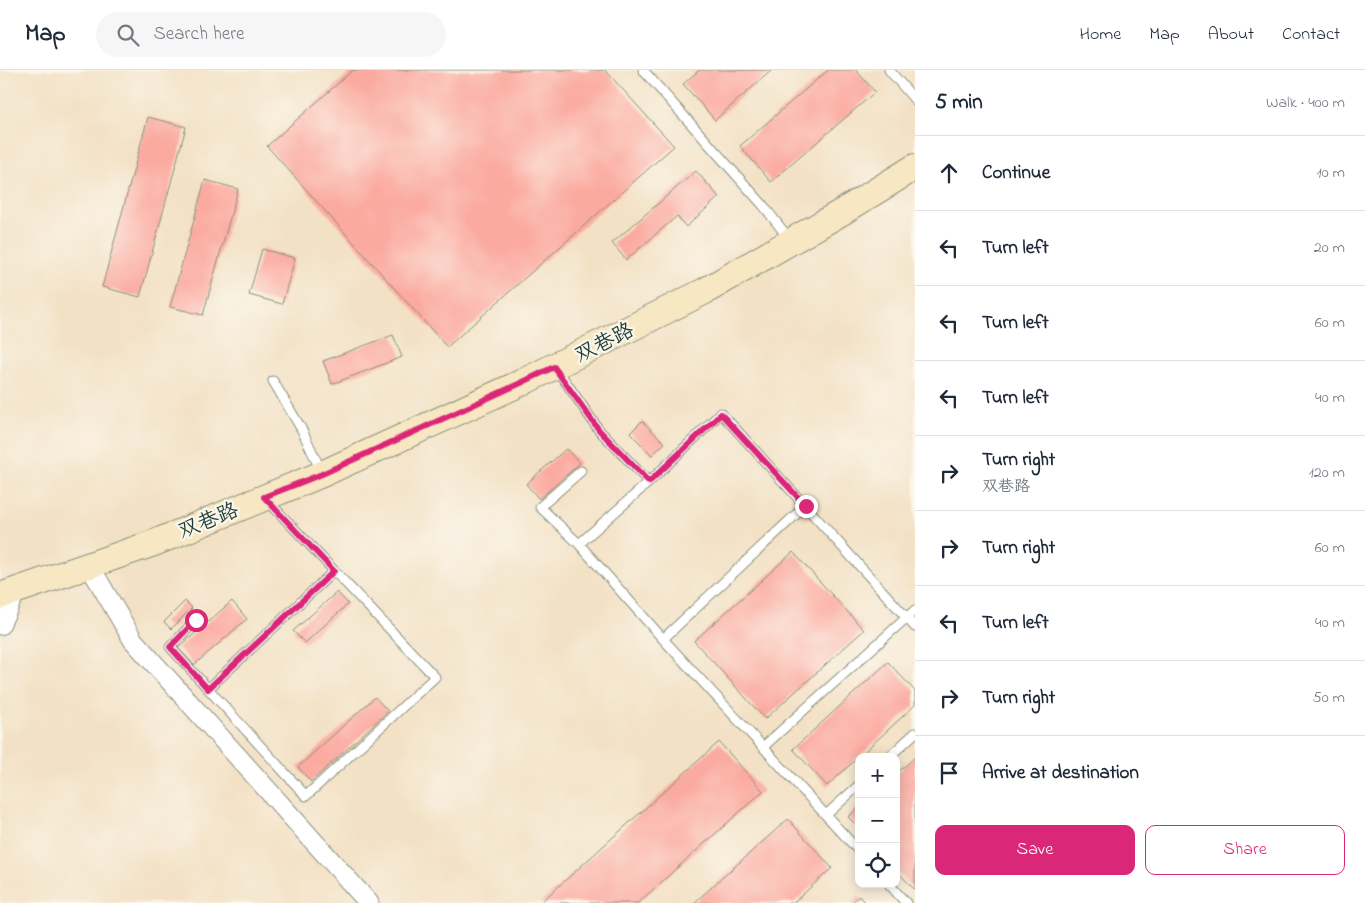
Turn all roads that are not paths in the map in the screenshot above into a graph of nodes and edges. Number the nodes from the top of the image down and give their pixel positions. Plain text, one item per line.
1 (643, 70) edge
2 (888, 70) edge
3 (915, 100) edge
4 (915, 167) edge
5 (791, 241) junction
6 (554, 367) junction
7 (273, 381) dead end
8 (581, 471) dead end
9 (322, 474) junction
10 (649, 482) junction
11 (264, 497) junction
12 (806, 506) junction
13 (579, 544) junction
14 (89, 565) junction
15 (334, 571) junction
16 (8, 594) edge
17 (915, 610) edge
18 (906, 617) junction
19 (196, 620) dead end
20 (0, 625) edge
21 (915, 627) edge
22 (663, 638) junction
23 (208, 689) junction
24 (915, 733) edge
25 (763, 747) junction
26 (894, 753) edge
27 (855, 789) edge
28 (826, 816) junction
29 (855, 847) edge
30 (893, 888) edge
31 (369, 903) edge
32 (906, 903) edge

1 - 5 lane
2 - 3 lane
4 - 5 main road, 双巷路
5 - 6 main road, 双巷路
6 - 9 main road, 双巷路
6 - 10 lane
7 - 9 lane
8 - 13 lane
9 - 11 main road, 双巷路
10 - 12 lane
10 - 13 lane
11 - 14 main road, 双巷路
11 - 15 lane
12 - 18 lane
12 - 22 lane
13 - 22 lane
14 - 16 main road, 双巷路
14 - 31 street
15 - 23 lane
15 - 23 lane
16 - 20 street
17 - 18 lane
18 - 21 lane
18 - 25 lane
19 - 23 lane
22 - 25 lane
24 - 26 lane
25 - 28 lane
27 - 28 lane
28 - 29 lane
30 - 32 lane

